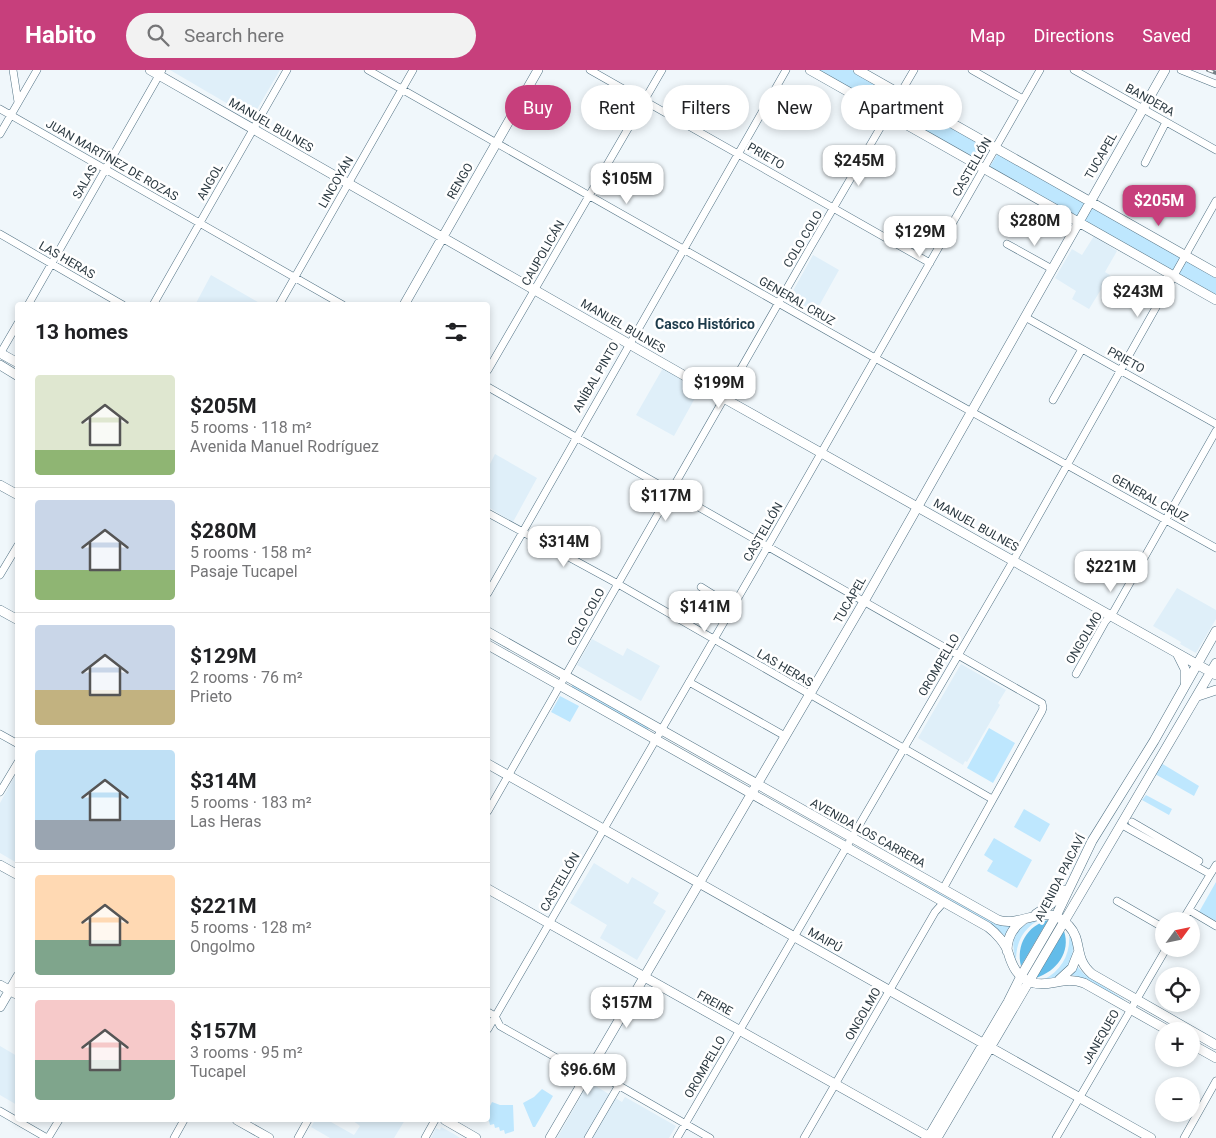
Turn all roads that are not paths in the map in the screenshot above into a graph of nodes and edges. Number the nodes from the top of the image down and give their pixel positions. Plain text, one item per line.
1 (12, 70) edge
2 (37, 70) edge
3 (150, 70) edge
4 (288, 70) edge
5 (368, 70) edge
6 (413, 70) edge
7 (538, 70) edge
8 (590, 70) edge
9 (662, 70) edge
10 (786, 70) edge
11 (810, 70) edge
12 (858, 70) edge
13 (914, 70) edge
14 (972, 70) edge
15 (1040, 70) edge
16 (1074, 70) edge
17 (1165, 70) edge
18 (1181, 70) edge
19 (160, 73) edge
20 (1216, 84) edge
21 (617, 85) edge
22 (653, 85) edge
23 (884, 85) edge
24 (905, 85) edge
25 (841, 88) edge
26 (402, 90) junction
27 (1023, 99) junction
28 (18, 102) junction
29 (653, 105) edge
30 (0, 109) edge
31 (1143, 109) junction
32 (11, 115) junction
33 (1166, 122) junction
34 (253, 129) junction
35 (962, 129) edge
36 (627, 130) edge
37 (880, 130) edge
38 (915, 130) edge
39 (0, 134) edge
40 (496, 143) junction
41 (996, 148) junction
42 (1216, 150) edge
43 (738, 153) junction
44 (1145, 163) dead end
45 (984, 169) junction
46 (105, 170) junction
47 (348, 184) junction
48 (589, 196) junction
49 (1090, 201) junction
50 (1216, 201) edge
51 (834, 208) junction
52 (1078, 222) junction
53 (200, 224) junction
54 (0, 234) edge
55 (442, 237) junction
56 (1007, 244) dead end
57 (683, 249) junction
58 (1186, 256) junction
59 (930, 263) junction
60 (51, 264) junction
61 (1052, 269) junction
62 (1216, 273) edge
63 (1174, 276) junction
64 (294, 278) junction
65 (534, 290) junction
66 (1216, 300) edge
67 (30, 302) edge
68 (118, 302) edge
69 (155, 302) edge
70 (281, 302) edge
71 (338, 302) edge
72 (406, 302) edge
73 (778, 303) junction
74 (1025, 316) junction
75 (15, 328) edge
76 (628, 343) junction
77 (1082, 349) junction
78 (0, 353) edge
79 (875, 358) junction
80 (15, 361) edge
81 (0, 366) edge
82 (490, 367) edge
83 (1122, 371) junction
84 (15, 374) edge
85 (490, 388) edge
86 (725, 398) junction
87 (1053, 400) dead end
88 (971, 411) junction
89 (1216, 424) edge
90 (1216, 431) edge
91 (575, 437) junction
92 (821, 453) junction
93 (1068, 465) junction
94 (0, 485) edge
95 (671, 492) junction
96 (15, 493) edge
97 (917, 506) junction
98 (490, 514) edge
99 (1166, 520) junction
100 (522, 532) junction
101 (768, 546) junction
102 (1216, 548) edge
103 (15, 550) edge
104 (1013, 561) junction
105 (0, 575) edge
106 (618, 584) junction
107 (490, 588) edge
108 (701, 588) dead end
109 (864, 601) junction
110 (733, 607) junction
111 (0, 610) edge
112 (1110, 616) junction
113 (15, 618) edge
114 (1216, 631) edge
115 (490, 633) edge
116 (714, 640) junction
117 (490, 646) edge
118 (1174, 651) junction
119 (958, 655) junction
120 (1216, 663) edge
121 (1197, 664) junction
122 (1076, 674) dead end
123 (1214, 674) edge
124 (566, 676) junction
125 (689, 682) junction
126 (560, 686) junction
127 (1183, 687) junction
128 (1216, 690) edge
129 (809, 695) junction
130 (1198, 696) junction
131 (661, 730) junction
132 (0, 734) edge
133 (785, 736) junction
134 (656, 740) junction
135 (15, 742) edge
136 (903, 748) junction
137 (490, 765) edge
138 (15, 767) edge
139 (508, 775) junction
140 (757, 784) junction
141 (0, 792) edge
142 (752, 794) junction
143 (992, 799) junction
144 (490, 807) edge
145 (1132, 822) dead end
146 (1122, 825) junction
147 (604, 830) junction
148 (850, 837) junction
149 (845, 847) junction
150 (1200, 861) dead end
151 (0, 865) edge
152 (1216, 865) edge
153 (15, 873) edge
154 (1076, 873) junction
155 (1210, 874) junction
156 (699, 883) junction
157 (943, 889) junction
158 (490, 890) edge
159 (1116, 901) dead end
160 (943, 903) junction
161 (1189, 910) joint
162 (1056, 916) junction
163 (1029, 917) junction
164 (1064, 921) junction
165 (1155, 923) edge
166 (548, 924) junction
167 (1216, 926) edge
168 (793, 937) junction
169 (1078, 949) junction
170 (1008, 951) junction
171 (1161, 958) edge
172 (1021, 976) junction
173 (644, 978) junction
174 (1029, 981) junction
175 (1056, 981) junction
176 (0, 985) edge
177 (889, 991) junction
178 (13, 993) edge
179 (1136, 1000) junction
180 (0, 1007) edge
181 (1131, 1009) junction
182 (490, 1013) edge
183 (495, 1016) junction
184 (1155, 1023) edge
185 (490, 1025) edge
186 (500, 1026) junction
187 (490, 1028) edge
188 (739, 1031) junction
189 (1216, 1045) edge
190 (986, 1046) junction
191 (1200, 1049) edge
192 (1216, 1058) edge
193 (563, 1062) junction
194 (590, 1069) junction
195 (1216, 1081) edge
196 (583, 1082) junction
197 (618, 1085) junction
198 (835, 1085) junction
199 (1079, 1098) junction
200 (0, 1111) edge
201 (15, 1119) edge
202 (20, 1122) edge
203 (58, 1122) edge
204 (183, 1122) edge
205 (241, 1122) edge
206 (307, 1122) edge
207 (434, 1122) edge
208 (448, 1122) edge
209 (685, 1123) junction
210 (48, 1138) edge
211 (174, 1138) edge
212 (269, 1138) edge
213 (298, 1138) edge
214 (425, 1138) edge
215 (476, 1138) edge
216 (550, 1138) edge
217 (588, 1138) edge
218 (676, 1138) edge
219 (710, 1138) edge
220 (804, 1138) edge
221 (931, 1138) edge
222 (1056, 1138) edge
223 (1151, 1138) edge
224 (1184, 1138) edge

1 - 28 street
2 - 28 street
3 - 19 main road, MANUEL BULNES
4 - 34 street, ANGOL
5 - 26 street, GENERAL CRUZ
6 - 26 street, LINCOYÁN
7 - 40 main road, RENGO
8 - 21 street, PRIETO
9 - 22 street, CAUPOLICÁN
10 - 43 street, ANÍBAL PINTO
11 - 25 main road
12 - 23 main road
13 - 24 street, COLO COLO
14 - 27 street
15 - 27 street, CASTELLÓN
16 - 31 street, BANDERA
17 - 31 main road, TUCAPEL
18 - 20 street
19 - 34 main road, MANUEL BULNES
19 - 46 street, SALAS
26 - 40 street, GENERAL CRUZ
26 - 47 street, LINCOYÁN
27 - 41 street, CASTELLÓN
28 - 32 street
29 - 43 street, PRIETO
30 - 32 street, JUAN MARTÍNEZ DE ROZAS
31 - 33 street, BANDERA
31 - 49 main road, TUCAPEL
32 - 39 street
32 - 46 street, JUAN MARTÍNEZ DE ROZAS
33 - 42 street, BANDERA
33 - 44 street
34 - 47 main road, MANUEL BULNES
34 - 53 street, ANGOL
35 - 41 main road
36 - 48 street, CAUPOLICÁN
37 - 51 street, COLO COLO
38 - 45 main road
40 - 48 street, GENERAL CRUZ
40 - 55 main road, RENGO
41 - 45 street, CASTELLÓN
41 - 49 main road
43 - 51 street, PRIETO
43 - 57 street, ANÍBAL PINTO
45 - 52 main road
45 - 59 street, CASTELLÓN
46 - 53 street, JUAN MARTÍNEZ DE ROZAS
46 - 60 street, SALAS
47 - 55 main road, MANUEL BULNES
47 - 64 street, LINCOYÁN
48 - 57 street, GENERAL CRUZ
48 - 65 street, CAUPOLICÁN
49 - 52 main road, TUCAPEL
49 - 58 main road
50 - 58 street, OROMPELLO
51 - 59 street, PRIETO
51 - 73 street, COLO COLO
52 - 61 main road, TUCAPEL
52 - 63 main road
53 - 64 street, JUAN MARTÍNEZ DE ROZAS
53 - 69 street, ANGOL
54 - 60 street, LAS HERAS
55 - 65 main road, MANUEL BULNES
55 - 72 main road, RENGO
56 - 61 street
57 - 73 street, GENERAL CRUZ
57 - 76 street, ANÍBAL PINTO
58 - 62 main road
58 - 63 street, OROMPELLO
59 - 79 street, CASTELLÓN
60 - 67 street, SALAS
60 - 68 street, LAS HERAS
61 - 74 main road, TUCAPEL
63 - 66 main road
63 - 83 street, OROMPELLO
64 - 70 street, LINCOYÁN
64 - 71 street, JUAN MARTÍNEZ DE ROZAS
65 - 76 main road, MANUEL BULNES
65 - 82 street, CAUPOLICÁN
73 - 79 street, GENERAL CRUZ
73 - 86 street, COLO COLO
74 - 77 street, PRIETO
74 - 88 main road, TUCAPEL
75 - 78 street
76 - 86 main road, MANUEL BULNES
76 - 91 street, ANÍBAL PINTO
77 - 83 street, PRIETO
77 - 87 street
78 - 80 main road
79 - 88 street, GENERAL CRUZ
79 - 92 street, CASTELLÓN
81 - 84 main road
83 - 89 street, PRIETO
83 - 93 street, OROMPELLO
85 - 91 street
86 - 92 main road, MANUEL BULNES
86 - 95 street, COLO COLO
88 - 93 street, GENERAL CRUZ
88 - 97 main road, TUCAPEL
90 - 99 street, ONGOLMO
91 - 95 street
91 - 100 street, ANÍBAL PINTO
92 - 97 main road, MANUEL BULNES
92 - 101 street, CASTELLÓN
93 - 99 street, GENERAL CRUZ
93 - 104 street, OROMPELLO
94 - 96 main road
95 - 101 street
95 - 106 street, COLO COLO
97 - 104 main road, MANUEL BULNES
97 - 109 main road, TUCAPEL
98 - 100 street, LAS HERAS
99 - 102 street, GENERAL CRUZ
99 - 112 street, ONGOLMO
100 - 106 street, LAS HERAS
100 - 107 street, ANÍBAL PINTO
101 - 109 street
101 - 110 street, CASTELLÓN
103 - 105 street
104 - 112 main road, MANUEL BULNES
104 - 119 street, OROMPELLO
106 - 116 street, LAS HERAS
106 - 124 street, COLO COLO
108 - 110 street
109 - 119 street
109 - 129 main road, TUCAPEL
110 - 116 street, CASTELLÓN
111 - 113 main road
112 - 118 main road, MANUEL BULNES
112 - 122 street, ONGOLMO
114 - 121 main road, AVENIDA PAICAVÍ
115 - 124 main road, AVENIDA LOS CARRERA
116 - 125 street, CASTELLÓN
116 - 129 street, LAS HERAS
117 - 126 main road, AVENIDA LOS CARRERA
118 - 121 main road, MANUEL BULNES
118 - 127 main road
119 - 136 street, OROMPELLO
119 - 143 street
120 - 123 main road, AVENIDA PAICAVÍ
121 - 123 main road, MANUEL BULNES
121 - 127 main road, AVENIDA PAICAVÍ
123 - 130 main road, AVENIDA PAICAVÍ
124 - 126 street, COLO COLO
124 - 131 main road, AVENIDA LOS CARRERA
125 - 131 street, CASTELLÓN
125 - 133 street
126 - 134 main road, AVENIDA LOS CARRERA
126 - 139 street, COLO COLO
127 - 154 main road, AVENIDA PAICAVÍ
128 - 130 main road
129 - 133 main road, TUCAPEL
129 - 136 street, LAS HERAS
130 - 146 main road, AVENIDA PAICAVÍ
131 - 134 street, CASTELLÓN
131 - 140 main road, AVENIDA LOS CARRERA
132 - 135 street
133 - 140 main road, TUCAPEL
134 - 142 main road, AVENIDA LOS CARRERA
134 - 147 street, CASTELLÓN
136 - 143 street, LAS HERAS
136 - 148 street, OROMPELLO
137 - 139 main road, MAIPÚ
138 - 141 street
139 - 144 street, COLO COLO
139 - 147 main road, MAIPÚ
140 - 142 main road, TUCAPEL
140 - 148 main road, AVENIDA LOS CARRERA
142 - 149 main road, AVENIDA LOS CARRERA
142 - 156 main road, TUCAPEL
143 - 157 street
145 - 150 street
146 - 155 street
146 - 164 main road, AVENIDA PAICAVÍ
147 - 156 main road, MAIPÚ
147 - 166 street, CASTELLÓN
148 - 149 street, OROMPELLO
148 - 157 main road, AVENIDA LOS CARRERA
149 - 160 main road, AVENIDA LOS CARRERA
149 - 168 street, OROMPELLO
151 - 153 main road
152 - 155 street
154 - 162 main road, AVENIDA PAICAVÍ
154 - 163 main road
155 - 161 street
156 - 168 main road, MAIPÚ
156 - 173 main road, TUCAPEL
157 - 163 main road, AVENIDA LOS CARRERA
158 - 166 main road, FREIRE
159 - 165 street
160 - 170 main road, AVENIDA LOS CARRERA
160 - 177 street, ONGOLMO
161 - 167 street
162 - 163 main road, AVENIDA LOS CARRERA
162 - 164 main road, AVENIDA LOS CARRERA
162 - 172 main road, AVENIDA PAICAVÍ
163 - 170 main road
164 - 169 main road, AVENIDA LOS CARRERA
164 - 174 main road, AVENIDA PAICAVÍ
166 - 173 main road, FREIRE
166 - 183 street, CASTELLÓN
168 - 177 main road, MAIPÚ
168 - 188 street, OROMPELLO
169 - 175 main road
169 - 179 main road, AVENIDA LOS CARRERA
170 - 172 main road, AVENIDA LOS CARRERA
171 - 179 street, JANEQUEO
172 - 174 main road, AVENIDA LOS CARRERA
172 - 190 main road, AVENIDA PAICAVÍ
173 - 188 main road, FREIRE
173 - 194 main road, TUCAPEL
174 - 175 main road
174 - 190 main road, AVENIDA PAICAVÍ
175 - 181 main road
176 - 178 main road
177 - 190 main road, MAIPÚ
177 - 198 street, ONGOLMO
178 - 180 main road
179 - 181 street, JANEQUEO
179 - 189 main road, AVENIDA LOS CARRERA
181 - 184 main road
181 - 199 street, JANEQUEO
182 - 183 street
183 - 185 street, CASTELLÓN
183 - 186 street
186 - 187 street
186 - 193 street
188 - 198 main road, FREIRE
188 - 209 street, OROMPELLO
190 - 199 main road, MAIPÚ
190 - 221 main road, AVENIDA PAICAVÍ
191 - 192 main road
193 - 194 street
193 - 196 street
194 - 196 main road, TUCAPEL
194 - 197 street
195 - 224 street
196 - 216 main road, TUCAPEL
197 - 209 street
197 - 217 street
198 - 220 street, ONGOLMO
198 - 221 main road, FREIRE
199 - 222 street, JANEQUEO
199 - 223 main road, MAIPÚ
200 - 201 street
202 - 210 street
203 - 210 street
204 - 211 street
205 - 212 main road
206 - 213 street
207 - 214 street
208 - 215 main road
209 - 218 street, OROMPELLO
209 - 219 street

